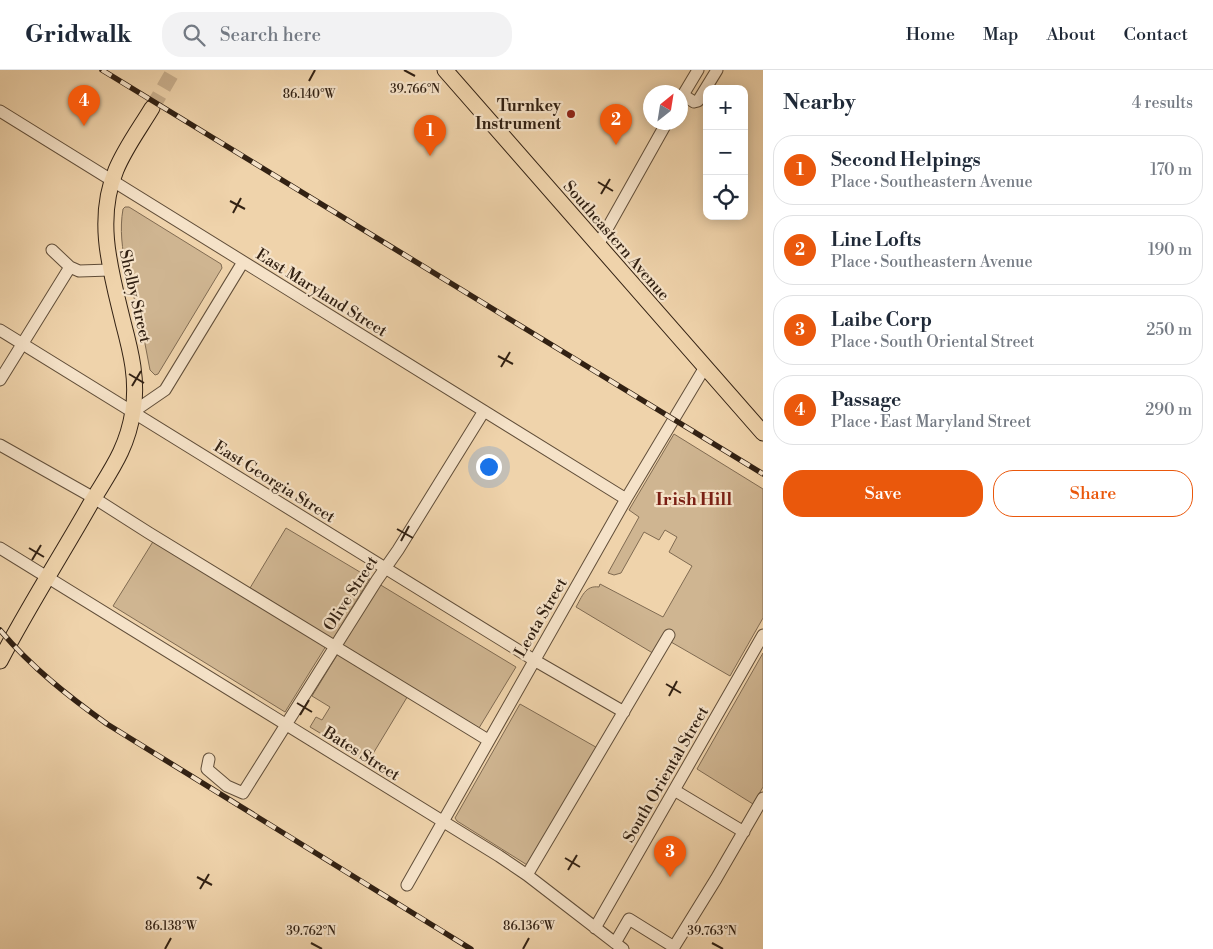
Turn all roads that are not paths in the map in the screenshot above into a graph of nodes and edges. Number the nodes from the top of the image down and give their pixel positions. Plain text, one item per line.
1 (445, 70) edge
2 (698, 70) edge
3 (717, 70) edge
4 (688, 88) edge
5 (688, 100) edge
6 (152, 108) tunnel mouth
7 (0, 111) edge
8 (663, 130) edge
9 (112, 180) junction
10 (598, 245) junction
11 (52, 250) dead end
12 (243, 262) junction
13 (70, 267) junction
14 (110, 270) junction
15 (0, 330) edge
16 (22, 343) junction
17 (705, 367) junction
18 (0, 380) edge
19 (484, 411) junction
20 (133, 412) junction
21 (763, 433) edge
22 (0, 445) edge
23 (94, 498) junction
24 (626, 499) junction
25 (0, 548) edge
26 (385, 568) junction
27 (47, 577) junction
28 (669, 635) dead end
29 (763, 636) edge
30 (336, 646) junction
31 (534, 660) junction
32 (0, 661) edge
33 (624, 712) junction
34 (286, 725) junction
35 (488, 740) junction
36 (209, 759) dead end
37 (674, 790) junction
38 (763, 798) edge
39 (441, 822) junction
40 (744, 832) junction
41 (527, 875) junction
42 (407, 885) dead end
43 (594, 928) junction
44 (619, 946) edge

1 - 10 main road, Southeastern Avenue
2 - 4 street
3 - 5 street
6 - 9 main road, Shelby Street
7 - 9 street, East Maryland Street
8 - 10 street
9 - 12 street, East Maryland Street
9 - 14 main road, Shelby Street
10 - 17 main road, Southeastern Avenue
11 - 13 street
12 - 19 street, East Maryland Street
12 - 20 street
13 - 14 street
13 - 16 street
14 - 20 main road, Shelby Street
15 - 16 street, East Georgia Street
16 - 18 street
16 - 20 street, East Georgia Street
17 - 21 main road, Southeastern Avenue
17 - 24 street, Leota Street
19 - 24 street, East Maryland Street
19 - 26 street, Olive Street
20 - 23 main road, Shelby Street
20 - 26 street, East Georgia Street
22 - 23 street
23 - 27 main road, Shelby Street
23 - 30 street
24 - 31 street, Leota Street
25 - 27 street, Bates Street
26 - 30 street, Olive Street
26 - 31 street, East Georgia Street
27 - 32 main road, Shelby Street
27 - 34 street, Bates Street
28 - 33 street
29 - 37 street, South Oriental Street
30 - 34 street, Olive Street
30 - 35 street
31 - 33 street, East Georgia Street
31 - 35 street, Leota Street
33 - 41 street
34 - 36 street, Olive Street
34 - 39 street, Bates Street
35 - 39 street, Leota Street
37 - 40 street
37 - 43 street, South Oriental Street
38 - 40 street
39 - 41 street, Bates Street
39 - 42 street, Leota Street
40 - 44 street
41 - 43 street, Bates Street
43 - 44 street, Bates Street

